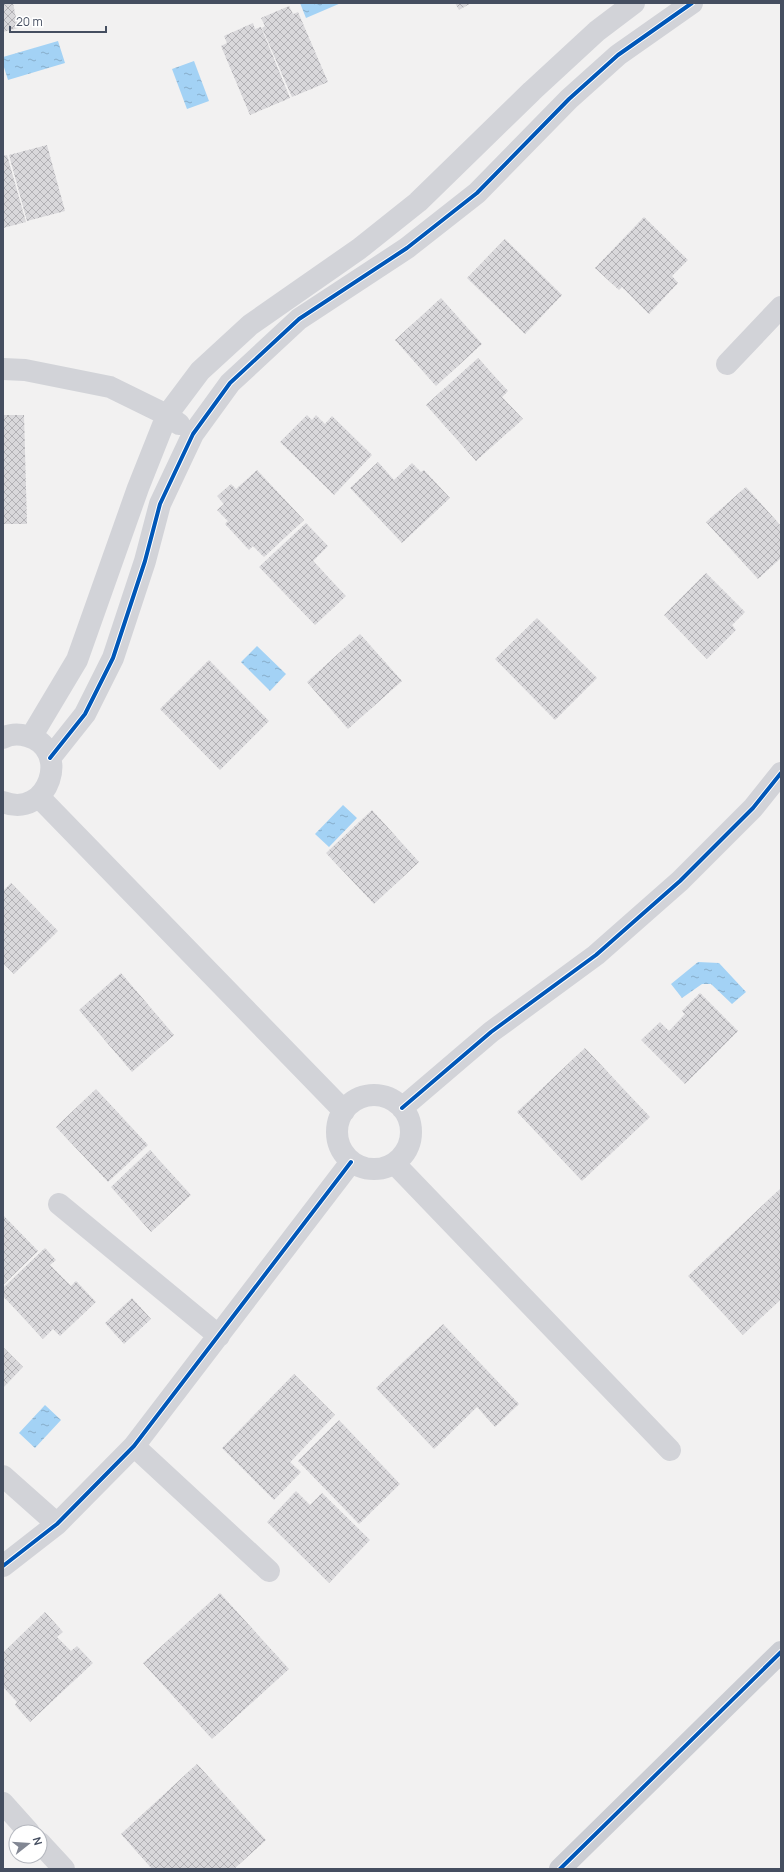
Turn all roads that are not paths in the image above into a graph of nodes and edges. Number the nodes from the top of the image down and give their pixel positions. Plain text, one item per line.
1 (634, 3) edge
2 (692, 3) edge
3 (781, 307) edge
4 (727, 364) dead end
5 (3, 369) edge
6 (167, 415) junction
7 (192, 434) junction
8 (31, 737) junction
9 (3, 738) edge
10 (50, 758) junction
11 (781, 773) edge
12 (39, 797) junction
13 (3, 802) edge
14 (402, 1108) junction
15 (344, 1111) junction
16 (351, 1162) junction
17 (394, 1164) junction
18 (59, 1204) dead end
19 (219, 1336) junction
20 (134, 1446) junction
21 (670, 1450) dead end
22 (3, 1476) edge
23 (57, 1524) junction
24 (3, 1566) edge
25 (269, 1571) dead end
26 (781, 1652) edge
27 (3, 1803) edge
28 (23, 1824) edge
29 (48, 1852) edge
30 (64, 1869) edge
31 (560, 1869) edge

1 - 6 street
2 - 7 street
3 - 4 street
5 - 6 street
6 - 7 street
6 - 8 street
7 - 10 street
8 - 9 street
8 - 10 street
10 - 12 street
11 - 14 street
12 - 13 street
12 - 15 street
14 - 15 street
14 - 17 street
15 - 16 street
16 - 17 street
16 - 19 street
17 - 21 street
18 - 19 street
19 - 20 street
20 - 23 street
20 - 25 street
22 - 23 street
23 - 24 street
26 - 31 main road
27 - 28 street
29 - 30 street

